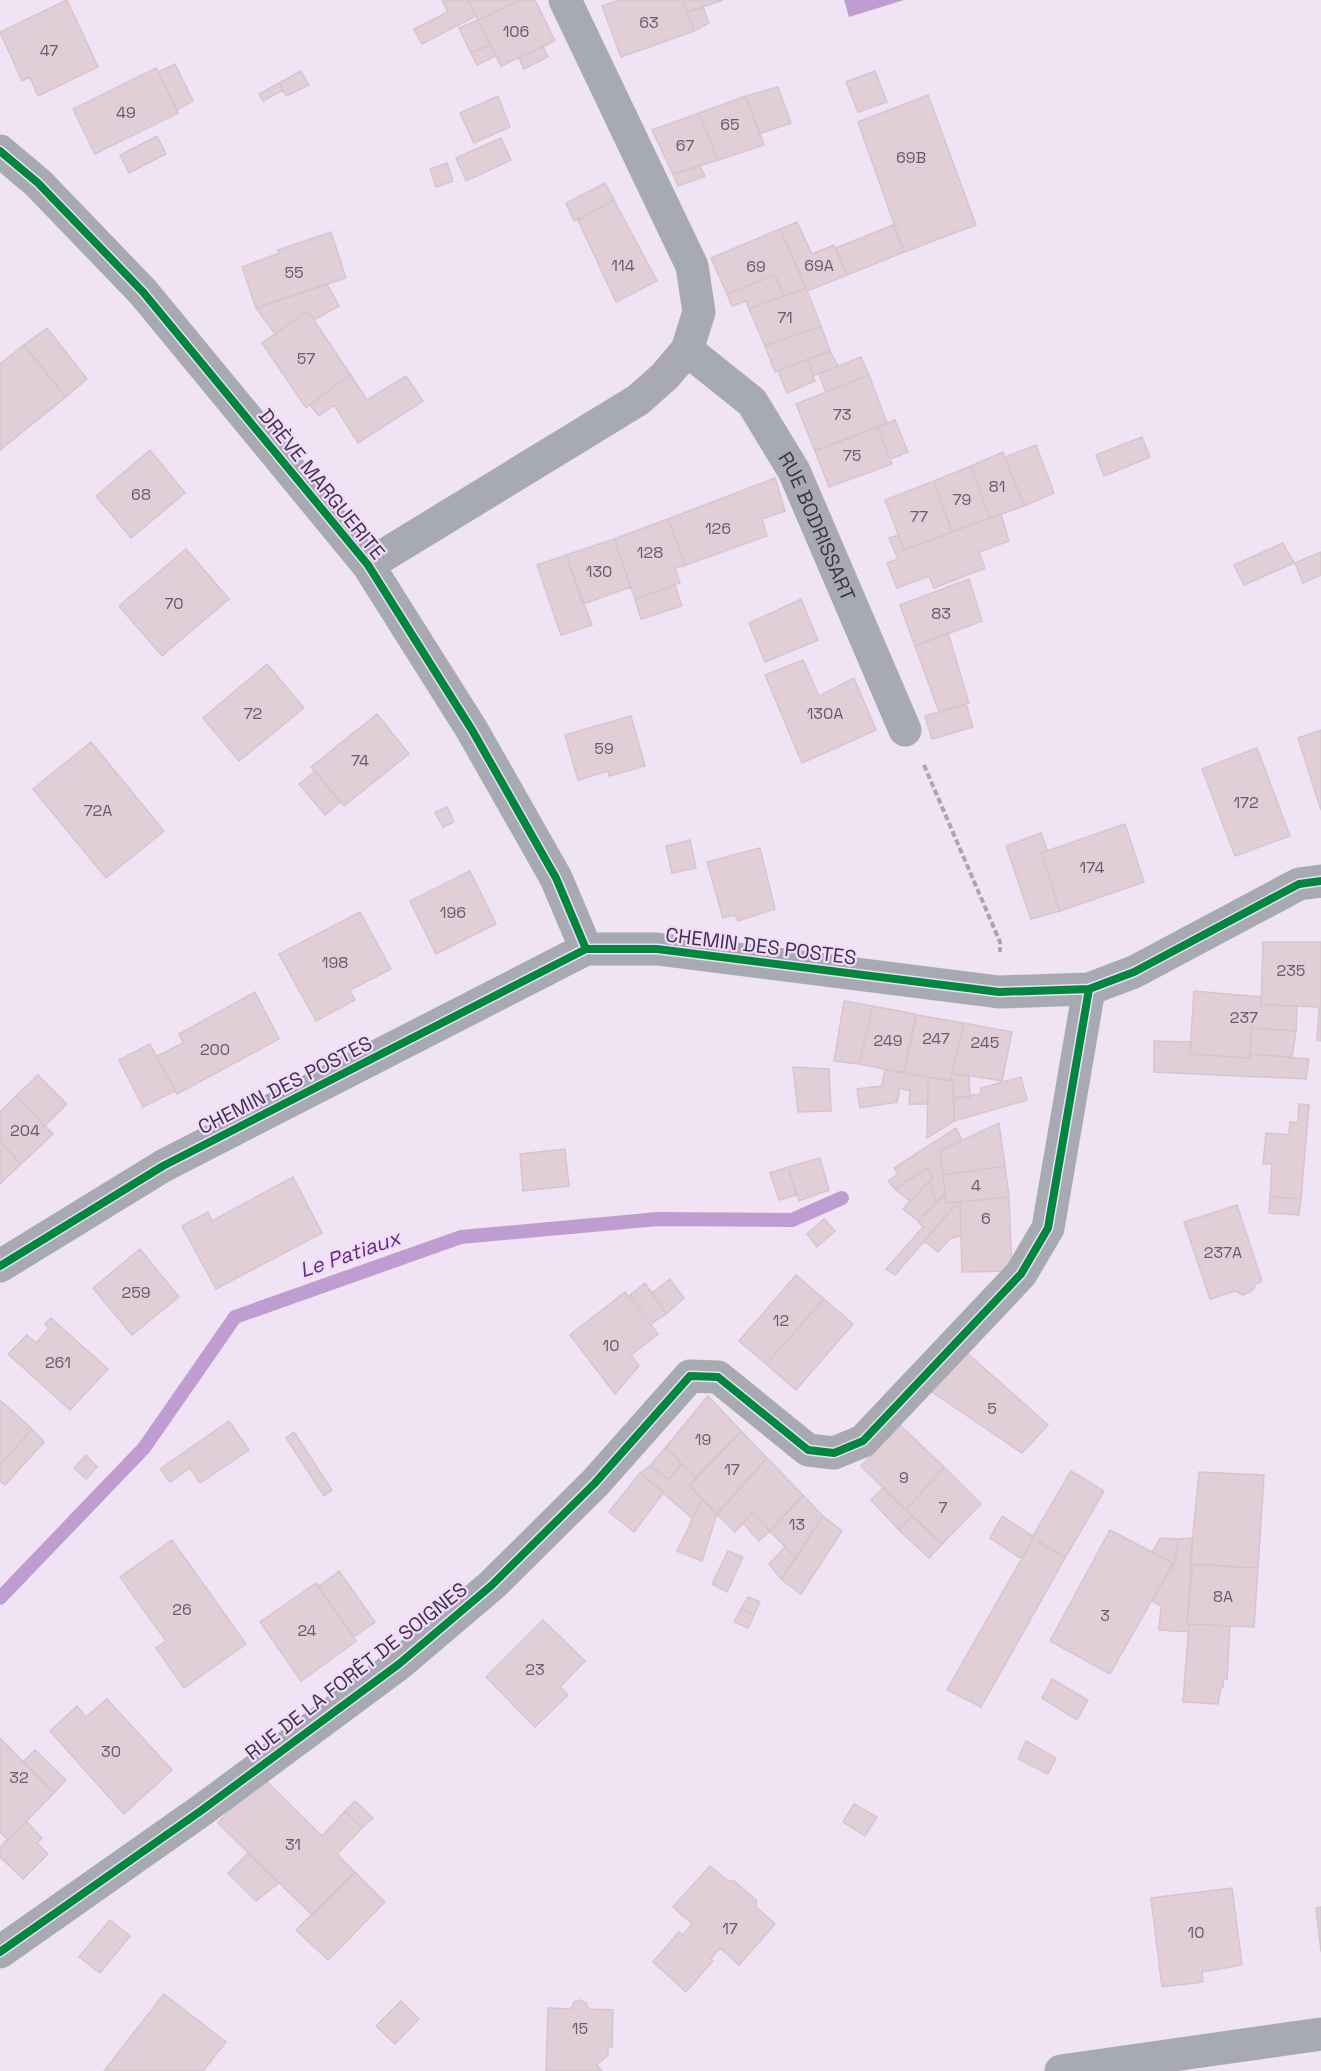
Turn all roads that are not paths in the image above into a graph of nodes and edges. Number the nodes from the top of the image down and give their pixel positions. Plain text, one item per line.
1 (565, 0) edge
2 (0, 151) edge
3 (687, 351) junction
4 (368, 565) junction
5 (905, 730) road end
6 (1321, 881) edge
7 (586, 949) junction
8 (1089, 989) junction
9 (0, 1266) edge
10 (0, 1952) edge
11 (1321, 2034) edge
12 (1060, 2071) edge

1 - 3 street
2 - 4 street, DRÈVE MARGUERITE
3 - 4 street
3 - 5 street, RUE BODRISSART
4 - 7 street, DRÈVE MARGUERITE
6 - 8 street, CHEMIN DES POSTES
7 - 8 street, CHEMIN DES POSTES
7 - 9 street, CHEMIN DES POSTES
8 - 10 street, RUE DE LA FORÊT DE SOIGNES
11 - 12 street

